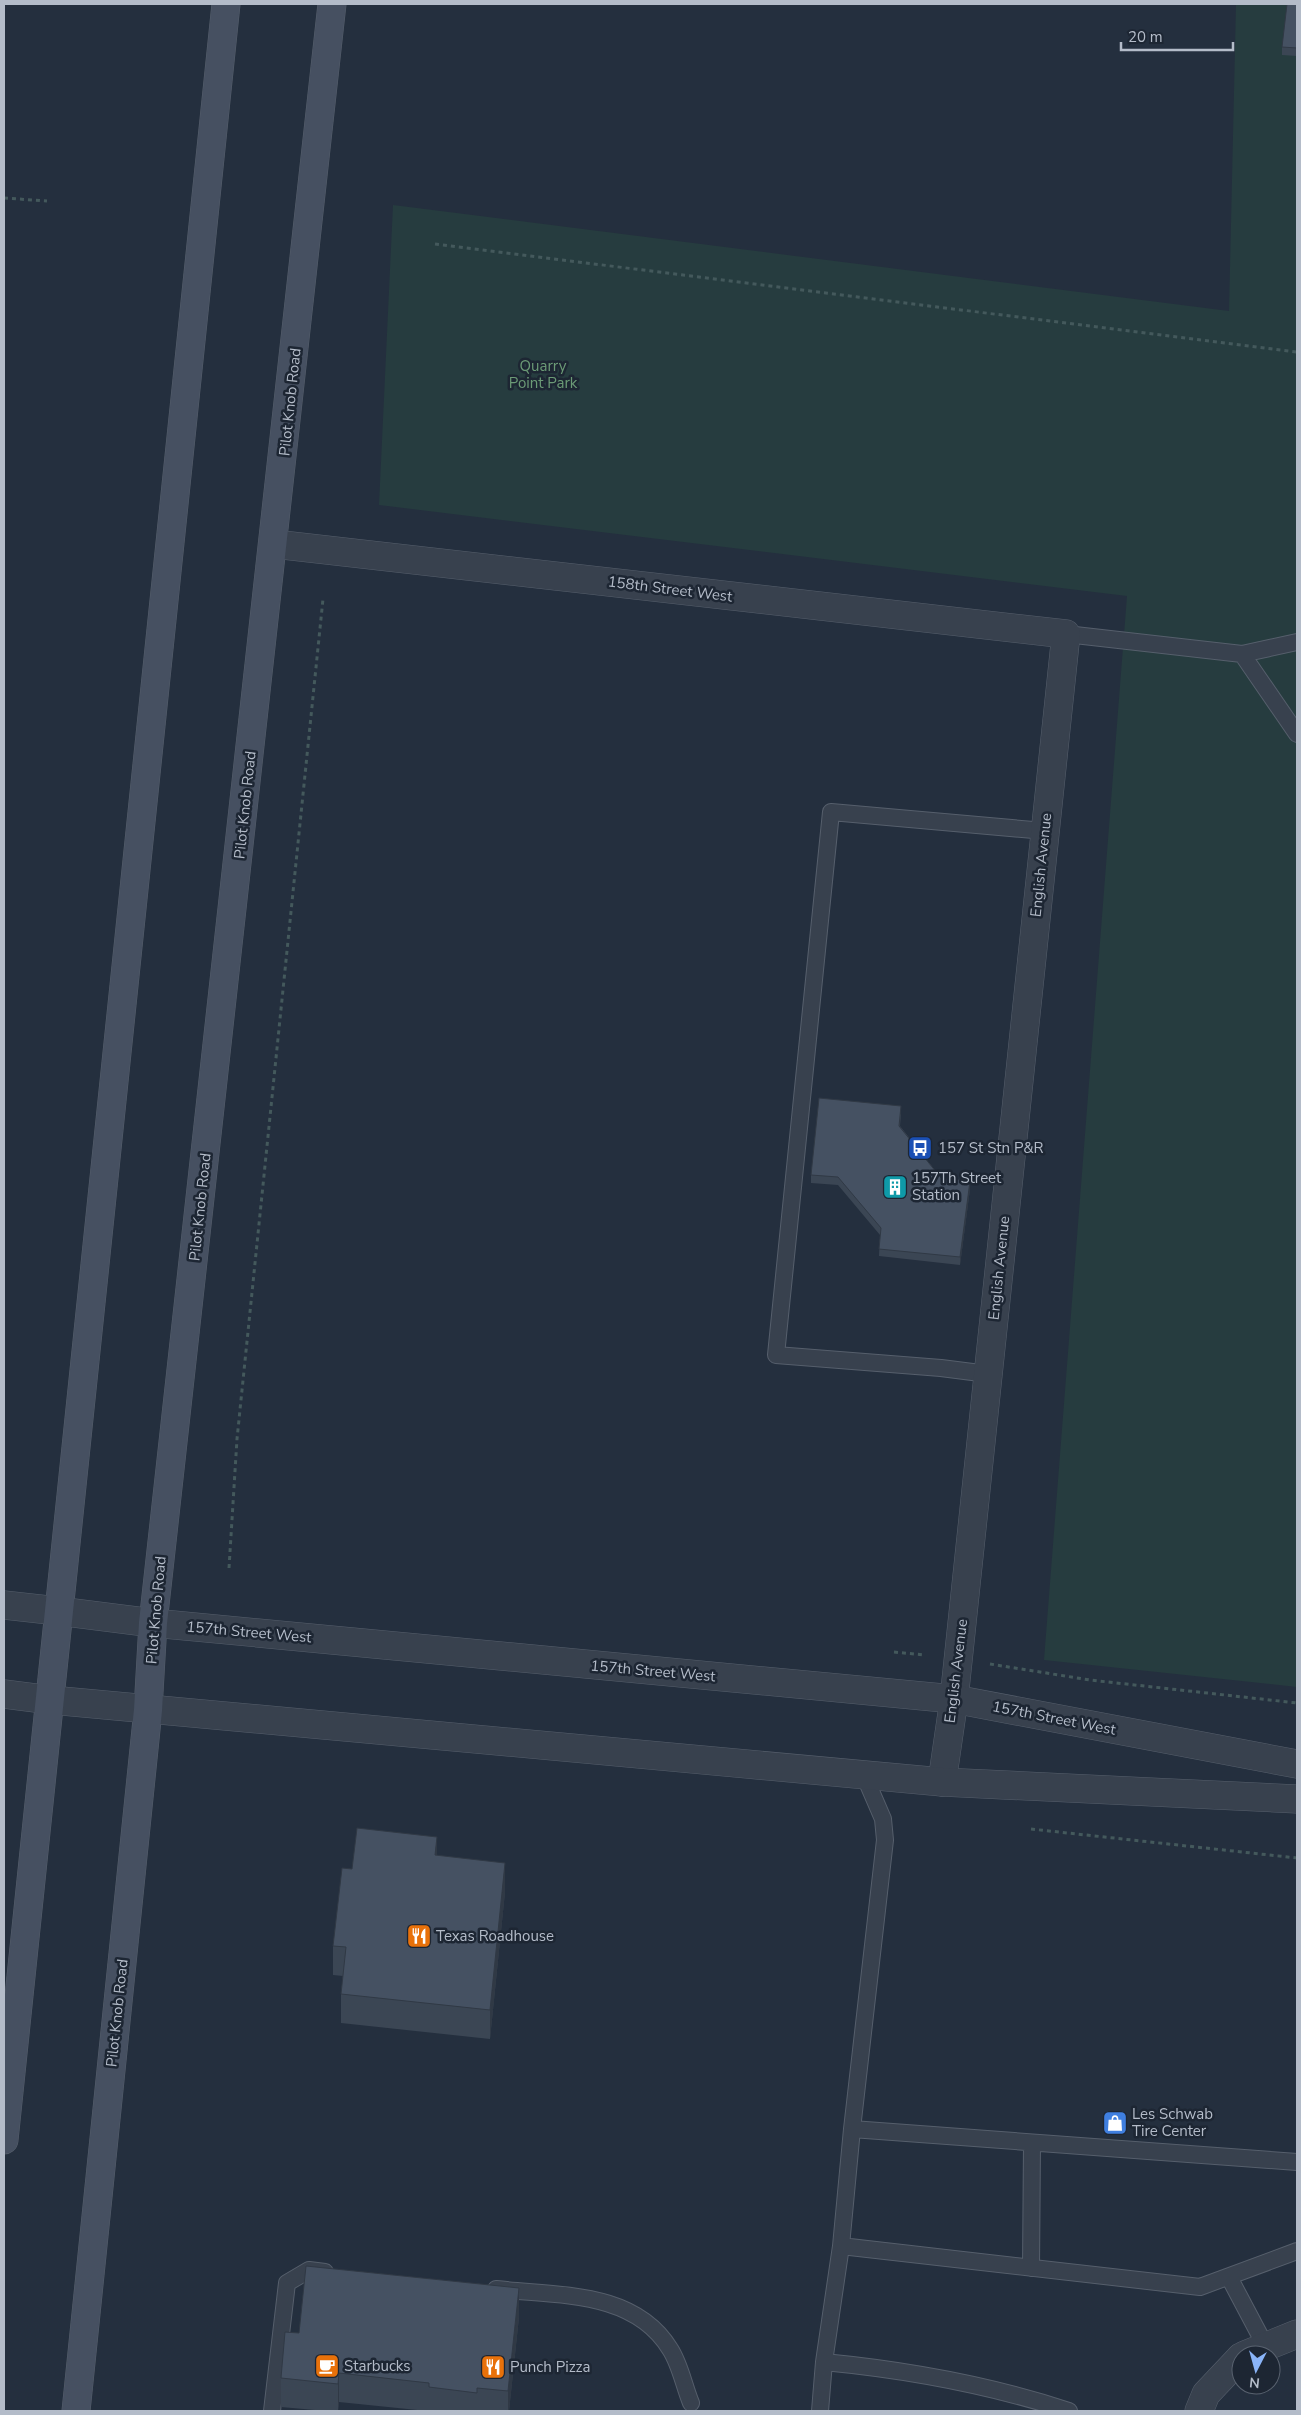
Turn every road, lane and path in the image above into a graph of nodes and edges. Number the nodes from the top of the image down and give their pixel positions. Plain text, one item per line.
1 (226, 4) edge
2 (332, 4) edge
3 (4, 198) edge
4 (47, 201) dead end
5 (435, 244) dead end
6 (1297, 352) edge
7 (274, 544) junction
8 (323, 600) dead end
9 (1066, 634) junction
10 (1297, 642) edge
11 (1242, 654) junction
12 (1297, 734) edge
13 (1045, 831) junction
14 (988, 1374) junction
15 (228, 1568) dead end
16 (4, 1605) edge
17 (58, 1611) junction
18 (153, 1623) junction
19 (1010, 1666) dead end
20 (4, 1694) edge
21 (954, 1699) junction
22 (51, 1700) junction
23 (1297, 1703) edge
24 (148, 1710) junction
25 (1297, 1764) edge
26 (864, 1775) junction
27 (942, 1782) junction
28 (1297, 1798) edge
29 (1031, 1829) dead end
30 (1297, 1858) edge
31 (852, 2129) junction
32 (4, 2140) edge
33 (1032, 2143) junction
34 (1297, 2162) edge
35 (842, 2246) junction
36 (1297, 2251) edge
37 (1031, 2268) junction
38 (338, 2273) edge
39 (1228, 2277) junction
40 (483, 2288) edge
41 (1297, 2334) edge
42 (1254, 2345) edge
43 (1270, 2345) edge
44 (824, 2362) junction
45 (1231, 2368) edge
46 (691, 2403) dead end
47 (76, 2411) edge
48 (272, 2411) edge
49 (820, 2411) edge
50 (1069, 2411) edge
51 (1199, 2411) edge

1 - 17 main road
2 - 7 main road, Pilot Knob Road
3 - 4 path
5 - 6 path
7 - 9 street, 158th Street West
7 - 18 main road, Pilot Knob Road
8 - 15 path
9 - 11 lane
9 - 13 street, English Avenue
10 - 11 lane
11 - 12 lane
13 - 14 street, English Avenue
13 - 14 lane
14 - 21 street, English Avenue
16 - 17 street, 157th Street West
17 - 18 street, 157th Street West
17 - 22 main road
18 - 21 street, 157th Street West
18 - 24 main road, Pilot Knob Road
19 - 23 path
20 - 22 street
21 - 25 street, 157th Street West
21 - 27 street, English Avenue
22 - 24 street
22 - 32 main road
24 - 26 street
24 - 47 main road, Pilot Knob Road
26 - 27 street
26 - 31 lane
27 - 28 street
29 - 30 path
31 - 33 lane
31 - 35 lane
33 - 34 lane
33 - 37 lane
35 - 37 lane
35 - 44 lane
36 - 39 lane
37 - 39 lane
38 - 48 lane
39 - 42 lane
40 - 46 lane
41 - 43 street
44 - 49 lane
44 - 50 lane
45 - 51 street

